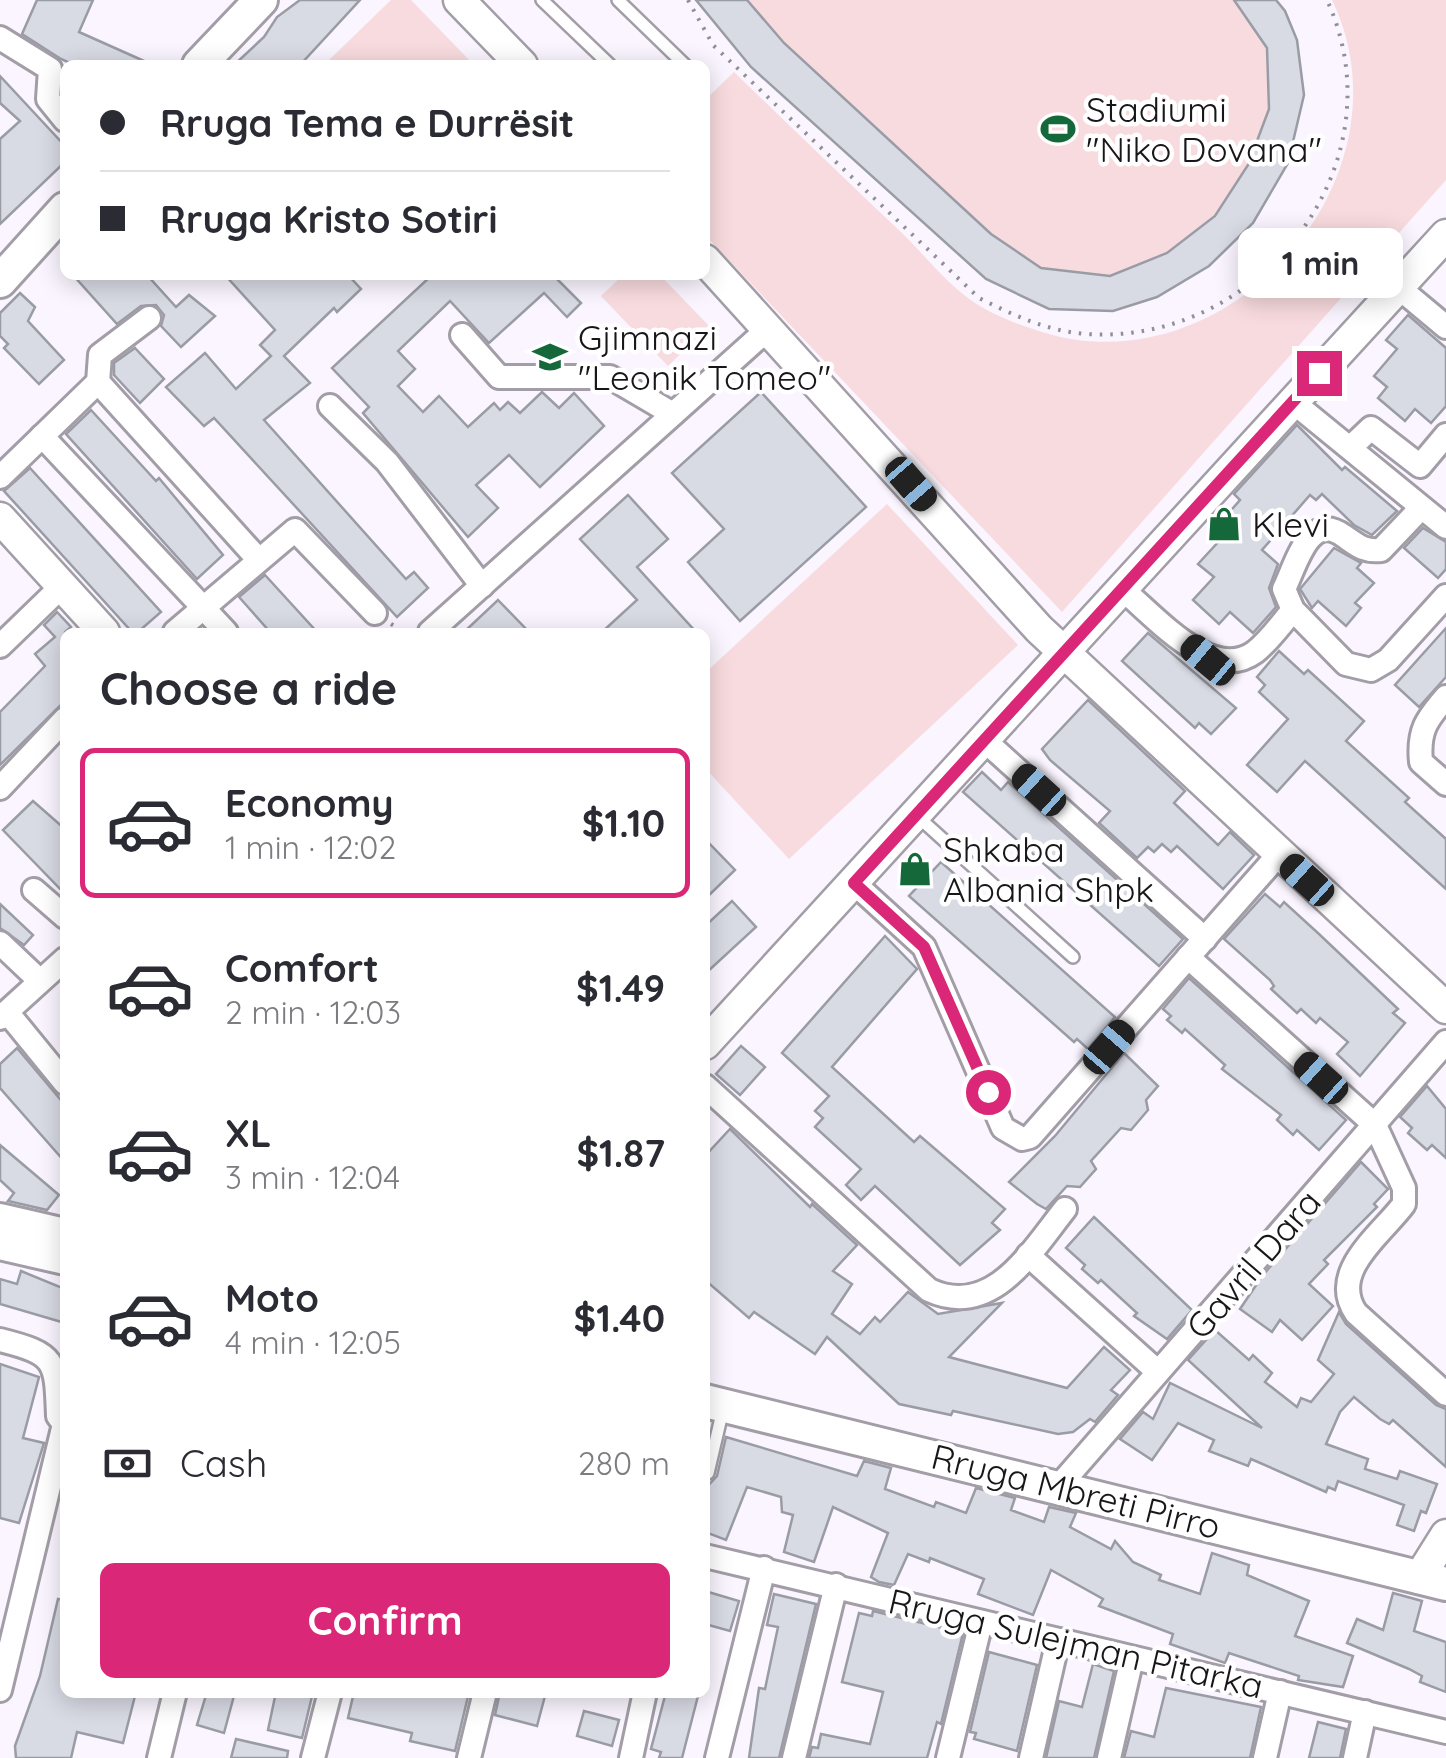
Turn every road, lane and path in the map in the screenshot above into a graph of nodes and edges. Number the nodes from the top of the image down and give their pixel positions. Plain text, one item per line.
1 (261, 0) edge
2 (459, 0) edge
3 (542, 0) edge
4 (618, 0) edge
5 (688, 0) edge
6 (1327, 0) edge
7 (0, 38) edge
8 (204, 60) edge
9 (517, 60) edge
10 (605, 60) edge
11 (680, 60) edge
12 (60, 114) edge
13 (60, 214) edge
14 (1446, 236) edge
15 (710, 265) edge
16 (0, 281) edge
17 (1398, 287) junction
18 (149, 318) dead end
19 (1446, 327) edge
20 (768, 328) junction
21 (462, 335) dead end
22 (98, 382) junction
23 (1293, 402) junction
24 (330, 406) dead end
25 (674, 414) junction
26 (42, 436) junction
27 (1446, 436) edge
28 (1350, 448) junction
29 (0, 477) edge
30 (1420, 508) junction
31 (0, 518) edge
32 (1446, 527) edge
33 (258, 559) junction
34 (62, 586) junction
35 (482, 586) junction
36 (1122, 589) junction
37 (1446, 596) edge
38 (203, 608) junction
39 (1293, 610) junction
40 (375, 612) dead end
41 (100, 628) edge
42 (180, 628) edge
43 (222, 628) edge
44 (435, 628) edge
45 (0, 646) edge
46 (1066, 652) junction
47 (1446, 697) edge
48 (60, 724) edge
49 (984, 740) junction
50 (1446, 784) edge
51 (0, 788) edge
52 (916, 814) junction
53 (1279, 854) junction
54 (854, 883) junction
55 (34, 890) dead end
56 (60, 912) edge
57 (1205, 939) junction
58 (0, 943) edge
59 (1073, 957) dead end
60 (1188, 957) junction
61 (60, 962) edge
62 (40, 980) junction
63 (1446, 1008) edge
64 (4, 1015) edge
65 (710, 1039) edge
66 (1446, 1042) edge
67 (60, 1077) edge
68 (710, 1091) edge
69 (1374, 1126) junction
70 (1064, 1210) dead end
71 (0, 1220) edge
72 (60, 1234) edge
73 (0, 1244) edge
74 (1028, 1255) junction
75 (60, 1257) edge
76 (0, 1340) edge
77 (1158, 1372) junction
78 (60, 1387) edge
79 (60, 1387) edge
80 (1446, 1394) edge
81 (714, 1403) edge
82 (60, 1418) edge
83 (60, 1444) edge
84 (710, 1450) edge
85 (1059, 1486) junction
86 (1446, 1535) edge
87 (710, 1557) edge
88 (764, 1568) junction
89 (1433, 1581) edge
90 (836, 1585) junction
91 (982, 1622) junction
92 (1058, 1640) junction
93 (1132, 1658) junction
94 (0, 1690) edge
95 (1280, 1692) junction
96 (173, 1698) edge
97 (328, 1698) edge
98 (484, 1698) edge
99 (643, 1698) edge
100 (1364, 1712) junction
101 (1446, 1732) edge
102 (159, 1758) edge
103 (313, 1758) edge
104 (469, 1758) edge
105 (630, 1758) edge
106 (718, 1758) edge
107 (794, 1758) edge
108 (948, 1758) edge
109 (1031, 1758) edge
110 (1108, 1758) edge
111 (1265, 1758) edge
112 (1354, 1758) edge

1 - 8 main road
2 - 9 street
3 - 10 lane
4 - 11 lane
5 - 6 path
7 - 12 street
13 - 16 main road
14 - 17 street
15 - 20 street
17 - 19 street
17 - 23 street
18 - 22 street
20 - 25 street
20 - 46 street
21 - 25 street
22 - 26 street
22 - 33 street
23 - 28 street
23 - 36 street
24 - 35 street
25 - 35 street
26 - 29 street
26 - 38 street
27 - 28 street
28 - 30 street
30 - 32 street
30 - 39 street
31 - 34 street
33 - 38 street
33 - 40 street
34 - 41 street
34 - 45 street
35 - 44 street
36 - 39 street
36 - 46 street
37 - 39 street
38 - 42 street
38 - 43 street
46 - 49 street
46 - 53 street
47 - 50 street
48 - 51 street
49 - 52 street
49 - 57 street
52 - 54 street
52 - 59 lane
53 - 57 street
53 - 63 street
54 - 60 street
54 - 65 street
55 - 56 street
57 - 60 street
58 - 62 street
60 - 69 street
61 - 62 street
62 - 64 street
64 - 67 street
66 - 69 street, Gavril Dara
68 - 74 street
69 - 77 street, Gavril Dara
69 - 80 street
70 - 74 street
71 - 72 main road
73 - 75 main road
74 - 77 street
76 - 78 street
77 - 85 street, Gavril Dara
79 - 82 street
81 - 84 lane
81 - 85 main road, Rruga Mbreti Pirro
83 - 94 street
85 - 89 main road, Rruga Mbreti Pirro
86 - 89 street
87 - 88 street, Rruga Sulejman Pitarka
88 - 90 street, Rruga Sulejman Pitarka
88 - 106 street
90 - 91 street, Rruga Sulejman Pitarka
90 - 107 street
91 - 92 street, Rruga Sulejman Pitarka
91 - 108 street
92 - 93 street, Rruga Sulejman Pitarka
92 - 109 street
93 - 95 street, Rruga Sulejman Pitarka
93 - 110 street
95 - 100 street, Rruga Sulejman Pitarka
95 - 111 street
96 - 102 street
97 - 103 street
98 - 104 street
99 - 105 street
100 - 101 street, Rruga Sulejman Pitarka
100 - 112 street

